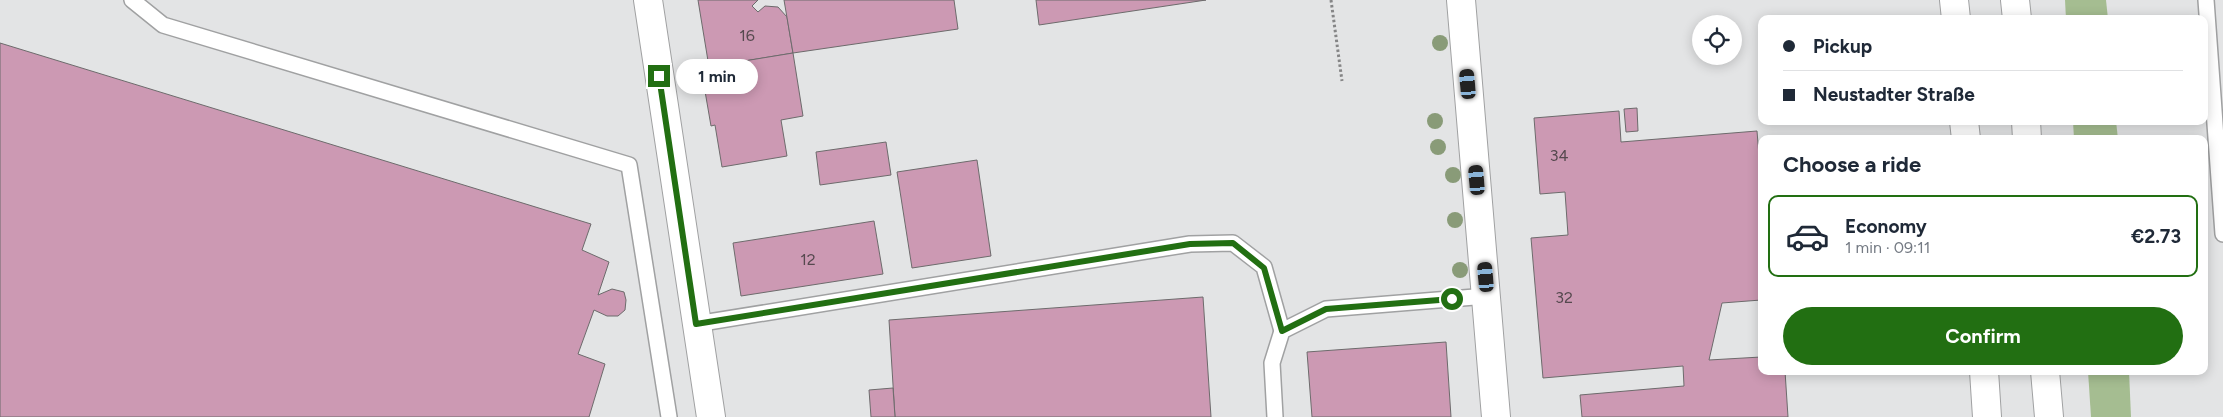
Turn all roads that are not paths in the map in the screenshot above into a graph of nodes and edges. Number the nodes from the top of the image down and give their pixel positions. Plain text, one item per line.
1 (133, 0) edge
2 (648, 0) edge
3 (1461, 0) edge
4 (1954, 0) edge
5 (2015, 0) edge
6 (2206, 0) edge
7 (1956, 15) edge
8 (2017, 15) edge
9 (2207, 15) edge
10 (2208, 28) edge
11 (2223, 234) edge
12 (1487, 296) junction
13 (696, 324) junction
14 (1282, 331) junction
15 (1984, 375) edge
16 (2045, 375) edge
17 (668, 417) edge
18 (711, 417) edge
19 (1275, 417) edge
20 (1496, 417) edge
21 (1987, 417) edge
22 (2049, 417) edge

1 - 17 lane
2 - 13 main road
3 - 12 main road
4 - 7 main road
5 - 8 main road
6 - 9 lane
10 - 11 lane
12 - 14 lane
12 - 20 main road
13 - 14 lane
13 - 18 main road
14 - 19 lane
15 - 21 main road
16 - 22 main road

